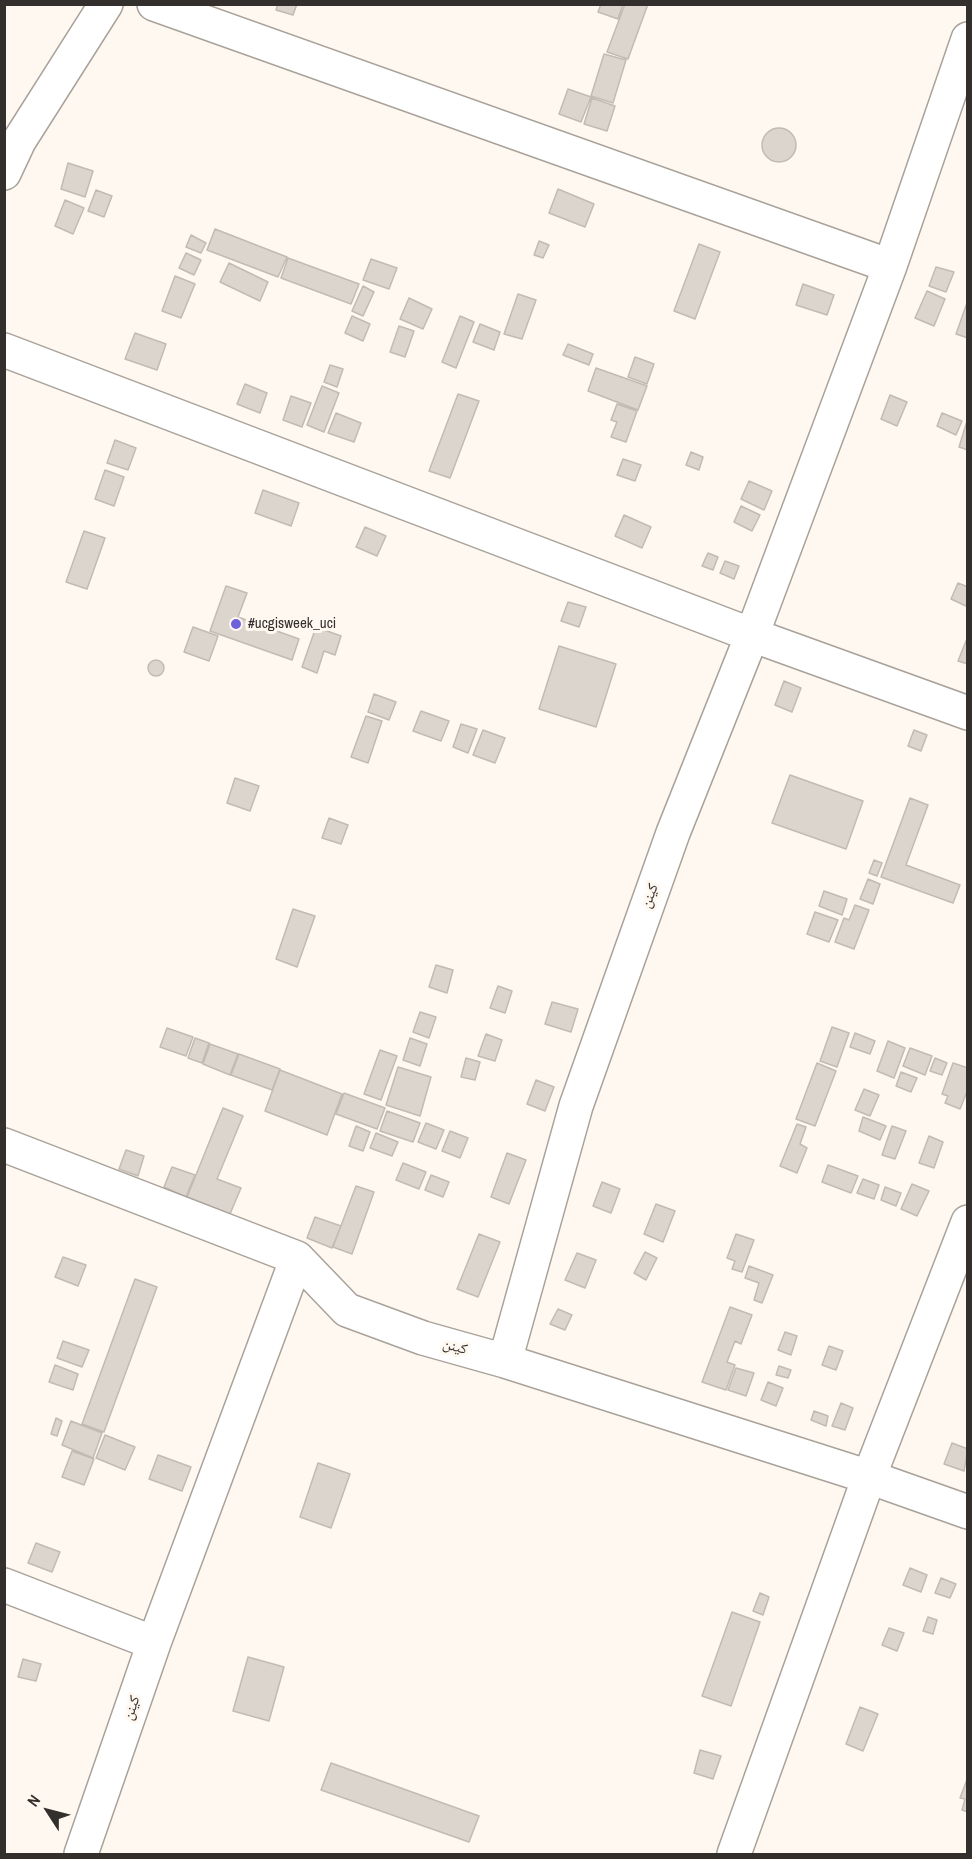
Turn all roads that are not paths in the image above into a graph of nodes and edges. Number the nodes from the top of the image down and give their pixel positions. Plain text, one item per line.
1 (106, 4) edge
2 (154, 4) edge
3 (968, 39) edge
4 (4, 173) edge
5 (890, 266) junction
6 (4, 350) edge
7 (752, 635) junction
8 (968, 713) edge
9 (4, 1145) edge
10 (968, 1222) edge
11 (297, 1258) junction
12 (505, 1361) junction
13 (869, 1477) junction
14 (968, 1512) edge
15 (4, 1585) edge
16 (154, 1643) junction
17 (81, 1854) edge
18 (734, 1854) edge

1 - 4 street
2 - 5 street
3 - 5 street, كينن
5 - 7 street, كينن
6 - 7 street
7 - 8 street
7 - 12 street, كينن
9 - 11 street
10 - 13 street
11 - 12 street, كينن
11 - 16 street, كينن
12 - 13 street
13 - 14 street
13 - 18 street
15 - 16 street
16 - 17 street, كينن

